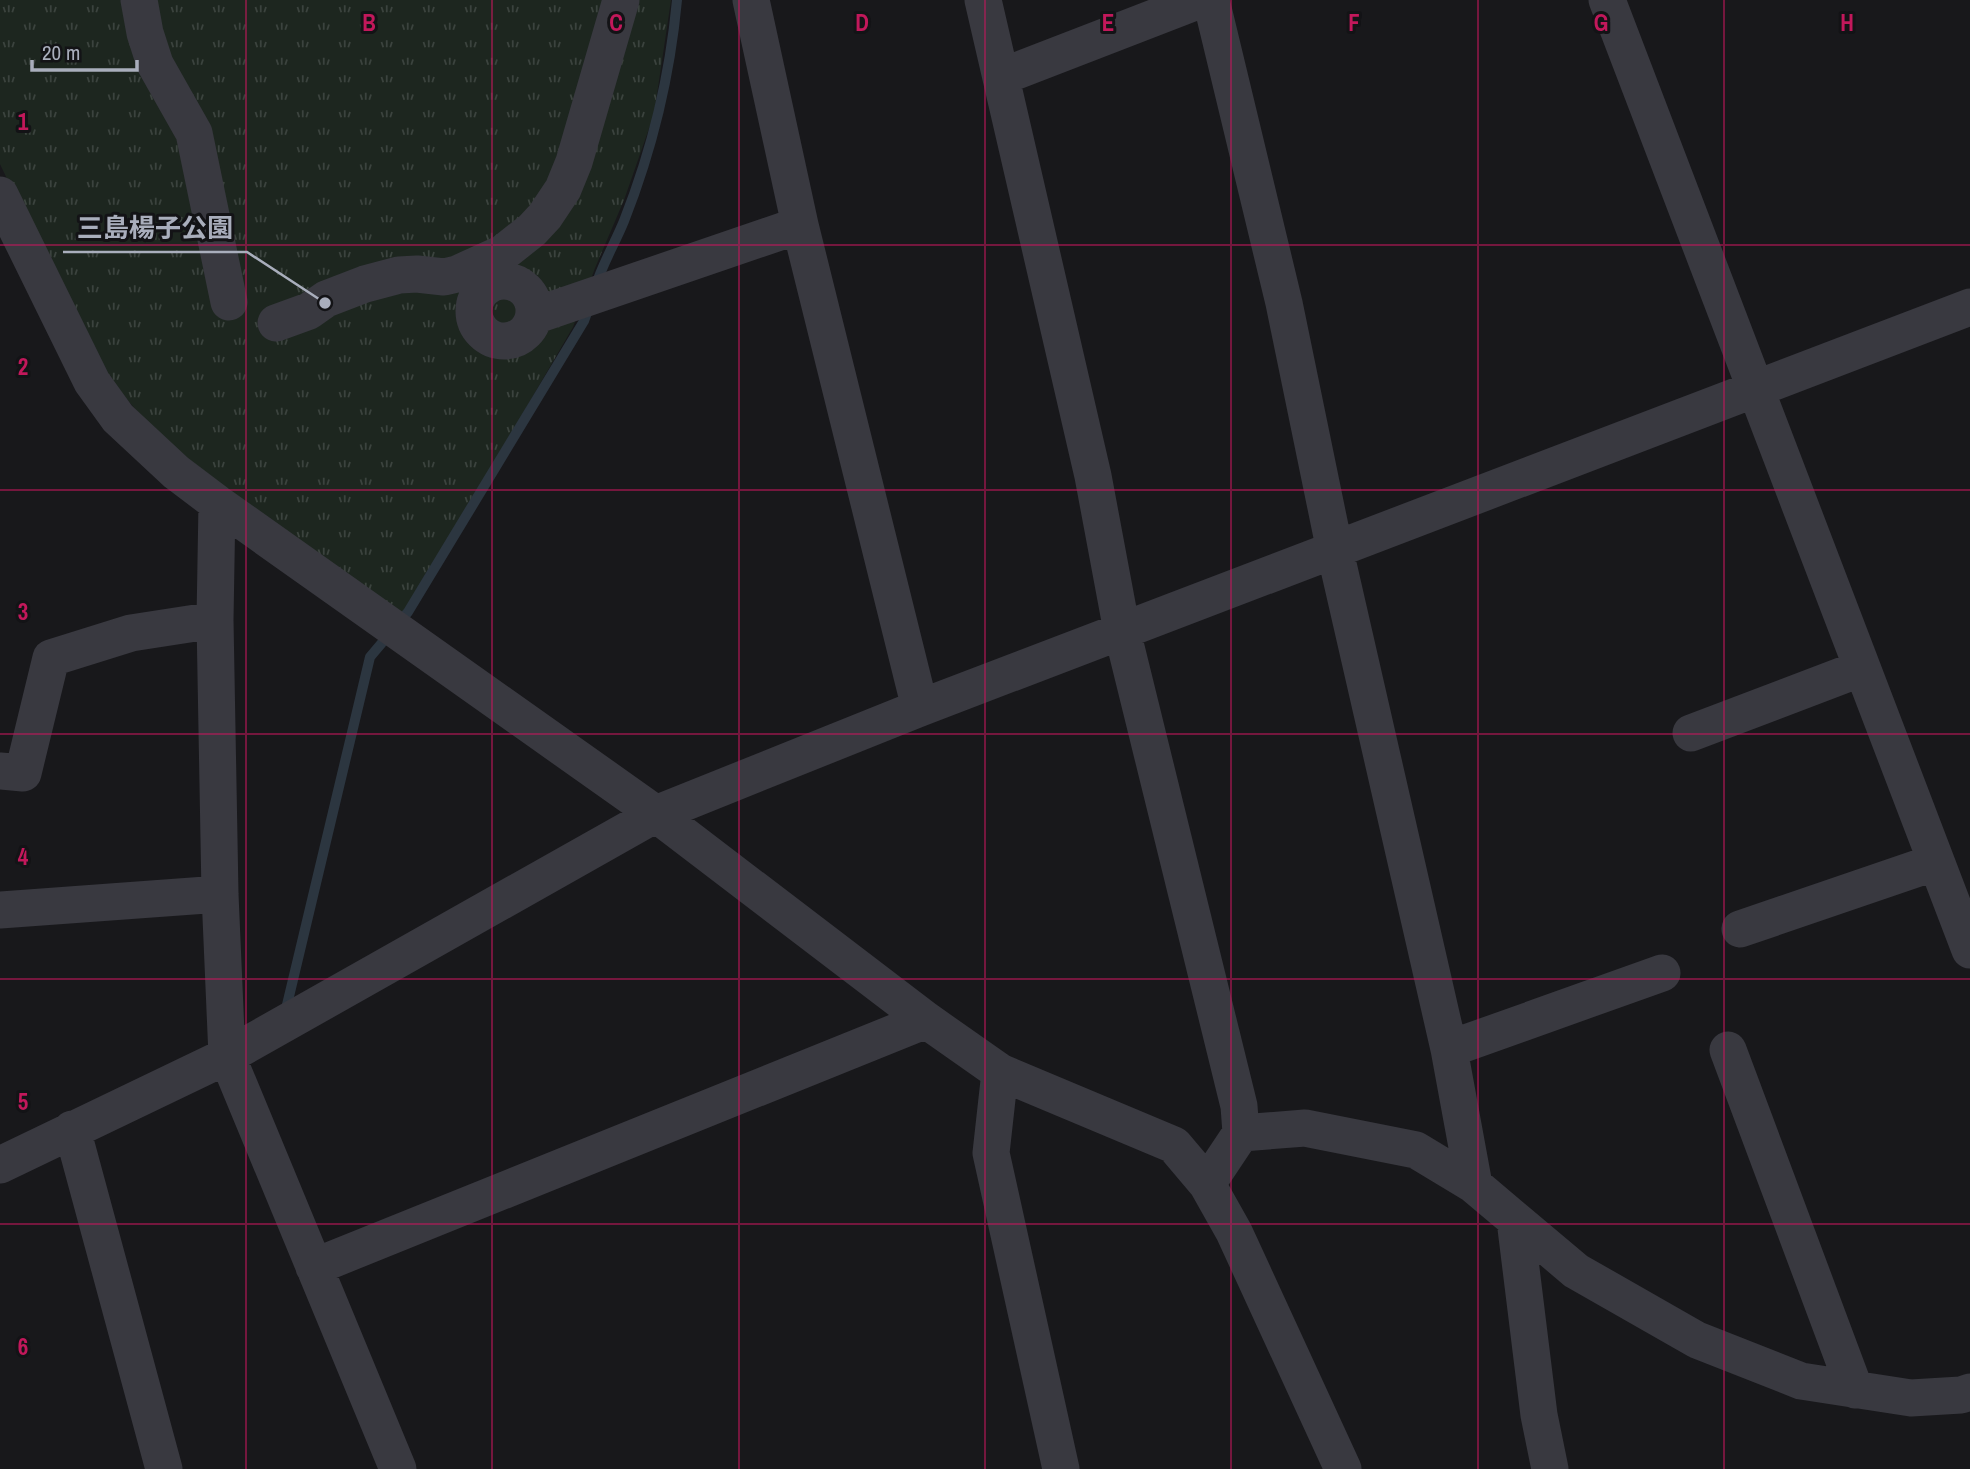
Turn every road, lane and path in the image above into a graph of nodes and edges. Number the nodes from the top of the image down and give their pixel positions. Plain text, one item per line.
1 (139, 0) edge
2 (621, 0) edge
3 (751, 0) edge
4 (983, 0) edge
5 (1200, 0) edge
6 (1211, 0) edge
7 (1608, 0) edge
8 (1001, 77) junction
9 (3, 207) edge
10 (800, 225) junction
11 (229, 302) dead end
12 (1970, 307) edge
13 (534, 316) dead end
14 (276, 323) dead end
15 (1756, 388) junction
16 (218, 503) junction
17 (1335, 551) junction
18 (215, 620) junction
19 (1122, 631) junction
20 (1862, 668) junction
21 (920, 708) junction
22 (1691, 733) dead end
23 (0, 771) edge
24 (656, 814) junction
25 (1936, 862) junction
26 (220, 894) junction
27 (0, 910) edge
28 (1740, 929) dead end
29 (1970, 950) edge
30 (1662, 973) dead end
31 (926, 1020) junction
32 (1449, 1048) junction
33 (1728, 1050) dead end
34 (227, 1056) junction
35 (1000, 1072) junction
36 (72, 1129) junction
37 (1241, 1133) junction
38 (0, 1165) edge
39 (1208, 1184) junction
40 (1474, 1185) junction
41 (1515, 1220) junction
42 (314, 1267) junction
43 (1855, 1390) junction
44 (1970, 1392) edge
45 (1544, 1467) edge
46 (164, 1469) edge
47 (398, 1469) edge
48 (1061, 1469) edge
49 (1343, 1469) edge

1 - 11 street
2 - 14 street
3 - 10 street
4 - 8 street
5 - 8 street
6 - 17 street
7 - 15 street
8 - 19 street
9 - 16 street
10 - 13 street
10 - 21 street
12 - 15 street
15 - 17 street
15 - 20 street
16 - 18 street
16 - 24 street
17 - 19 street
17 - 32 street
18 - 23 street
18 - 26 street
19 - 21 street
19 - 37 street
20 - 22 street
20 - 25 street
21 - 24 street
24 - 31 street
24 - 34 street
25 - 28 street
25 - 29 street
26 - 27 street
26 - 34 street
30 - 32 street
31 - 35 street
31 - 42 street
32 - 40 street
33 - 43 street
34 - 36 street
34 - 42 street
35 - 39 street
35 - 48 street
36 - 38 street
36 - 46 street
37 - 39 street
37 - 40 street
39 - 49 street
40 - 41 street
41 - 43 street
41 - 45 street
42 - 47 street
43 - 44 street

